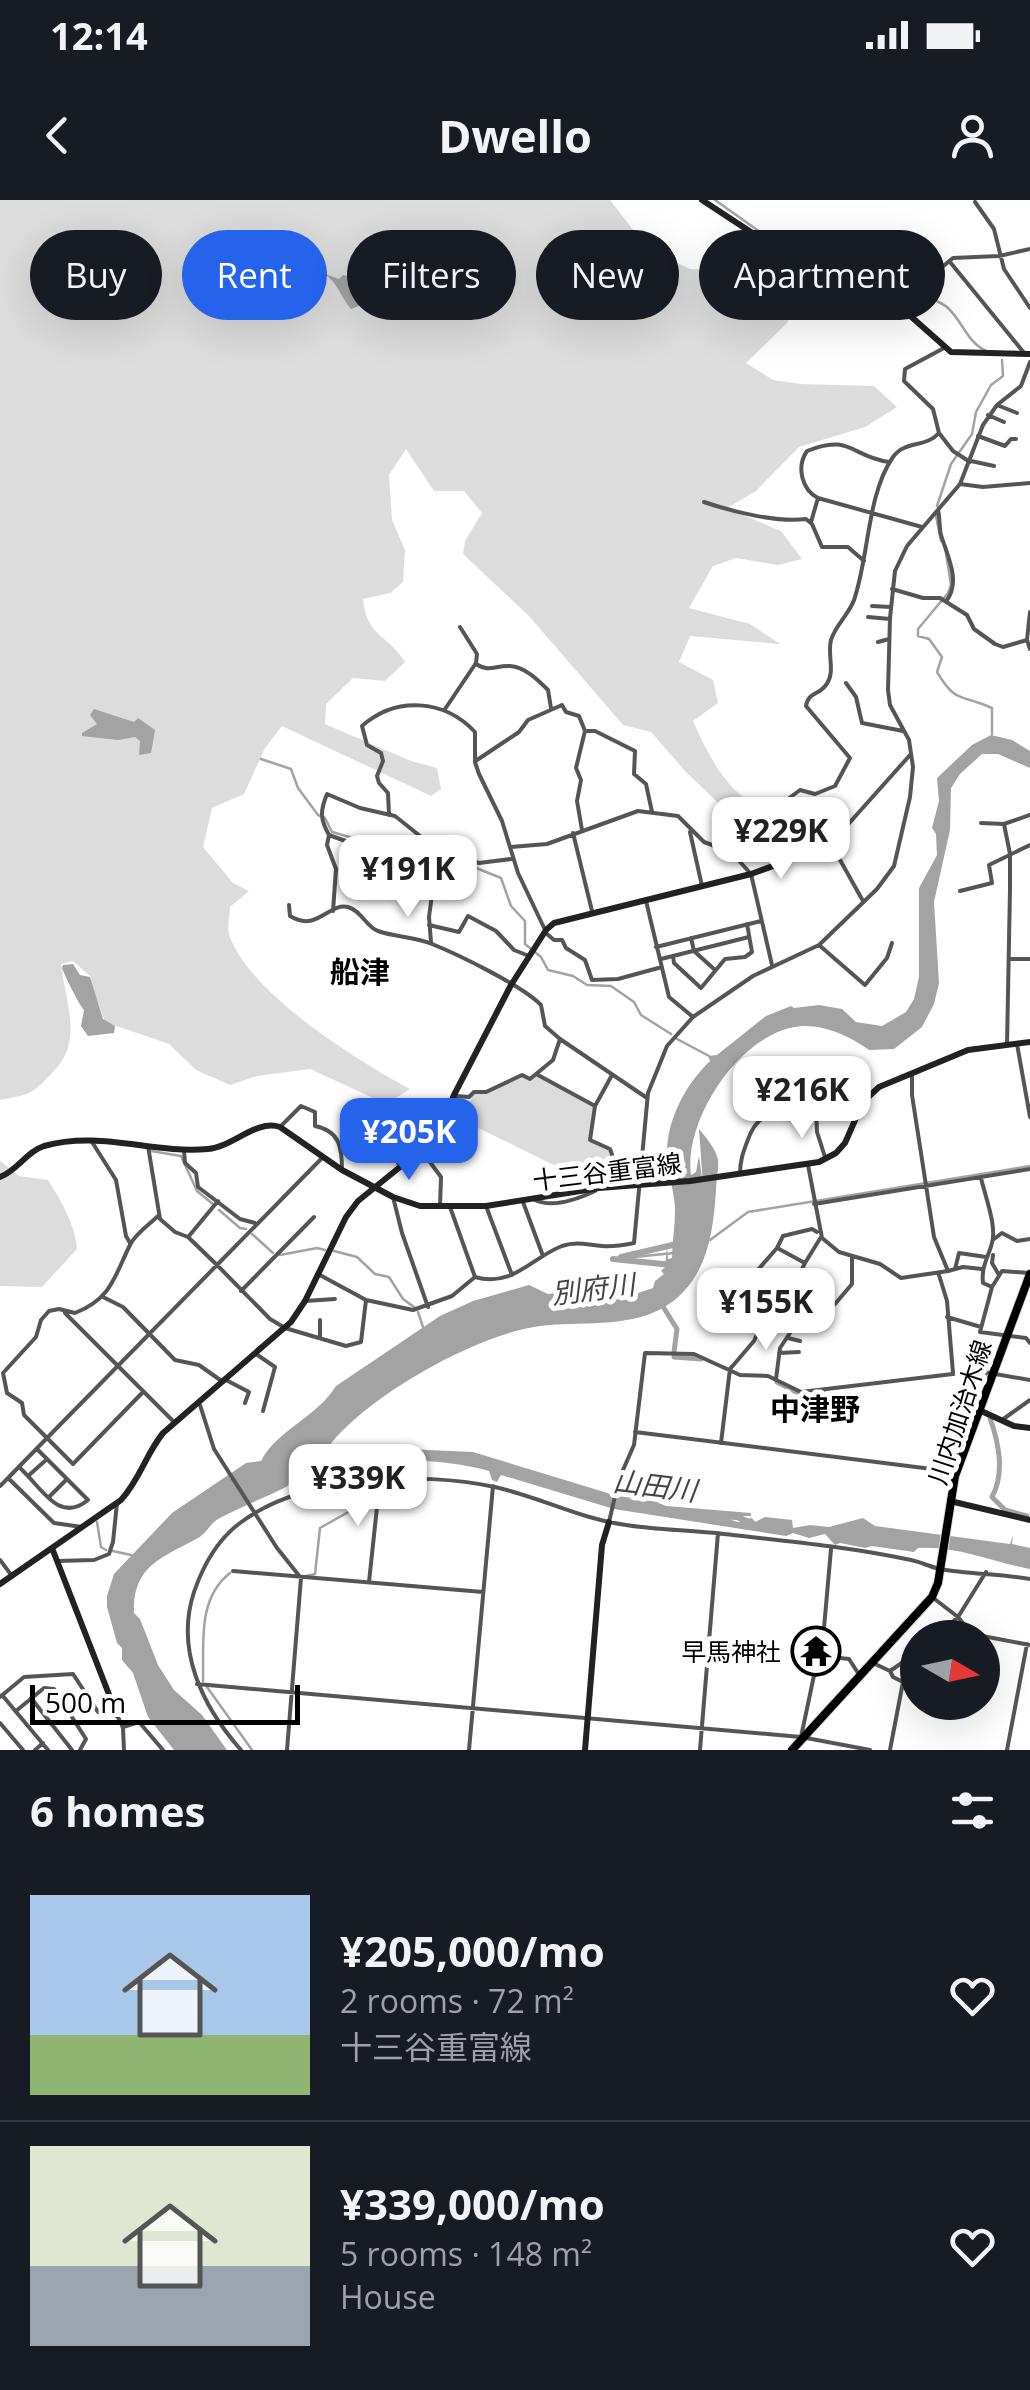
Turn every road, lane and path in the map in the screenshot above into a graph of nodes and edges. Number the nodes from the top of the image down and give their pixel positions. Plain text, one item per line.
1 (702, 200) edge
2 (975, 202) edge
3 (748, 230) edge
4 (1030, 250) edge
5 (999, 256) junction
6 (950, 262) junction
7 (945, 264) edge
8 (1030, 308) edge
9 (914, 320) edge
10 (944, 348) junction
11 (1028, 357) edge
12 (1021, 386) junction
13 (1030, 390) edge
14 (998, 405) junction
15 (1018, 414) dead end
16 (988, 416) junction
17 (1004, 422) dead end
18 (939, 433) junction
19 (978, 436) junction
20 (1016, 439) dead end
21 (970, 461) junction
22 (889, 462) junction
23 (994, 466) dead end
24 (1030, 483) edge
25 (960, 484) junction
26 (818, 498) junction
27 (704, 502) dead end
28 (938, 510) junction
29 (874, 512) junction
30 (811, 522) junction
31 (922, 527) junction
32 (864, 562) junction
33 (892, 589) junction
34 (943, 600) junction
35 (872, 606) dead end
36 (890, 608) junction
37 (1030, 612) edge
38 (868, 617) dead end
39 (890, 619) junction
40 (460, 628) dead end
41 (890, 639) junction
42 (1027, 640) junction
43 (878, 642) dead end
44 (1030, 649) edge
45 (476, 664) junction
46 (846, 683) dead end
47 (551, 708) junction
48 (444, 709) junction
49 (585, 731) junction
50 (904, 731) junction
51 (910, 755) junction
52 (475, 762) junction
53 (652, 812) junction
54 (389, 815) junction
55 (1030, 816) edge
56 (981, 823) dead end
57 (1004, 824) junction
58 (689, 827) junction
59 (582, 830) junction
60 (573, 833) junction
61 (329, 835) junction
62 (830, 842) junction
63 (1030, 845) edge
64 (510, 847) junction
65 (1010, 854) junction
66 (452, 855) junction
67 (800, 856) junction
68 (514, 859) junction
69 (751, 874) junction
70 (430, 884) junction
71 (702, 886) junction
72 (960, 891) dead end
73 (646, 901) junction
74 (863, 901) junction
75 (289, 904) dead end
76 (334, 911) junction
77 (593, 914) junction
78 (761, 921) junction
79 (747, 924) junction
80 (429, 925) junction
81 (546, 930) junction
82 (749, 937) junction
83 (691, 938) junction
84 (892, 943) dead end
85 (432, 944) junction
86 (819, 945) junction
87 (656, 947) junction
88 (694, 951) junction
89 (529, 955) junction
90 (674, 956) junction
91 (660, 959) junction
92 (1008, 959) junction
93 (1030, 959) edge
94 (772, 965) junction
95 (662, 967) junction
96 (715, 970) junction
97 (511, 985) junction
98 (693, 1017) junction
99 (560, 1040) junction
100 (1030, 1042) edge
101 (1018, 1044) junction
102 (1006, 1046) junction
103 (912, 1072) junction
104 (537, 1074) junction
105 (612, 1075) junction
106 (454, 1095) junction
107 (647, 1098) junction
108 (862, 1102) junction
109 (595, 1106) junction
110 (816, 1108) junction
111 (1030, 1117) edge
112 (280, 1127) junction
113 (91, 1140) junction
114 (394, 1145) dead end
115 (148, 1146) junction
116 (420, 1150) junction
117 (184, 1151) junction
118 (323, 1157) junction
119 (826, 1160) junction
120 (808, 1165) junction
121 (400, 1168) junction
122 (1030, 1169) edge
123 (342, 1170) junction
124 (740, 1173) junction
125 (0, 1176) edge
126 (981, 1178) junction
127 (642, 1185) junction
128 (925, 1185) junction
129 (624, 1186) junction
130 (373, 1188) junction
131 (392, 1197) junction
132 (813, 1201) junction
133 (218, 1202) junction
134 (523, 1202) junction
135 (486, 1206) junction
136 (440, 1207) junction
137 (450, 1208) junction
138 (158, 1216) junction
139 (314, 1217) dead end
140 (255, 1224) junction
141 (819, 1235) junction
142 (188, 1237) junction
143 (1030, 1239) edge
144 (994, 1240) junction
145 (130, 1243) junction
146 (777, 1248) junction
147 (991, 1255) junction
148 (543, 1256) junction
149 (852, 1256) junction
150 (805, 1263) junction
151 (216, 1265) junction
152 (955, 1269) junction
153 (983, 1270) junction
154 (948, 1271) junction
155 (939, 1273) junction
156 (318, 1274) junction
157 (1030, 1274) edge
158 (512, 1276) junction
159 (999, 1276) junction
160 (476, 1277) junction
161 (766, 1283) junction
162 (773, 1288) dead end
163 (992, 1288) junction
164 (240, 1291) junction
165 (795, 1293) junction
166 (805, 1295) dead end
167 (103, 1297) junction
168 (335, 1299) dead end
169 (366, 1300) junction
170 (305, 1301) junction
171 (428, 1307) junction
172 (65, 1311) junction
173 (766, 1315) junction
174 (947, 1317) junction
175 (320, 1320) dead end
176 (793, 1321) junction
177 (981, 1326) junction
178 (285, 1328) junction
179 (149, 1335) junction
180 (1005, 1337) junction
181 (320, 1338) junction
182 (788, 1338) junction
183 (800, 1340) dead end
184 (1030, 1343) edge
185 (799, 1352) dead end
186 (780, 1353) junction
187 (256, 1354) junction
188 (790, 1360) dead end
189 (780, 1362) junction
190 (117, 1366) junction
191 (730, 1369) junction
192 (992, 1373) junction
193 (953, 1374) junction
194 (776, 1379) junction
195 (1030, 1380) edge
196 (225, 1381) junction
197 (143, 1392) junction
198 (1030, 1400) edge
199 (199, 1401) junction
200 (245, 1402) dead end
201 (978, 1410) junction
202 (263, 1411) dead end
203 (1001, 1420) junction
204 (174, 1422) junction
205 (1030, 1428) edge
206 (635, 1432) junction
207 (47, 1438) junction
208 (720, 1443) junction
209 (37, 1449) junction
210 (961, 1456) junction
211 (46, 1460) junction
212 (18, 1467) junction
213 (28, 1476) junction
214 (8, 1478) junction
215 (66, 1479) junction
216 (380, 1479) junction
217 (0, 1486) edge
218 (493, 1486) junction
219 (46, 1496) junction
220 (950, 1501) junction
221 (34, 1503) junction
222 (117, 1503) junction
223 (257, 1513) junction
224 (609, 1520) junction
225 (1030, 1520) edge
226 (82, 1527) junction
227 (718, 1533) junction
228 (52, 1548) junction
229 (831, 1548) junction
230 (0, 1560) edge
231 (57, 1561) junction
232 (940, 1568) junction
233 (234, 1571) dead end
234 (986, 1572) junction
235 (12, 1576) junction
236 (302, 1578) junction
237 (1030, 1578) edge
238 (370, 1582) junction
239 (0, 1584) edge
240 (483, 1592) junction
241 (932, 1597) junction
242 (958, 1617) junction
243 (955, 1620) edge
244 (1028, 1644) edge
245 (820, 1656) junction
246 (873, 1663) junction
247 (900, 1664) edge
248 (890, 1670) junction
249 (861, 1677) junction
250 (197, 1684) junction
251 (292, 1693) junction
252 (1, 1696) edge
253 (31, 1698) junction
254 (472, 1710) junction
255 (16, 1711) junction
256 (117, 1715) junction
257 (588, 1718) junction
258 (0, 1723) edge
259 (123, 1728) junction
260 (702, 1728) junction
261 (803, 1737) junction
262 (42, 1743) junction
263 (23, 1750) edge
264 (35, 1750) edge
265 (48, 1750) edge
266 (72, 1750) edge
267 (80, 1750) edge
268 (124, 1750) edge
269 (163, 1750) edge
270 (241, 1750) edge
271 (287, 1750) edge
272 (469, 1750) edge
273 (585, 1750) edge
274 (700, 1750) edge
275 (792, 1750) edge
276 (870, 1750) edge
277 (890, 1750) edge
278 (1007, 1750) edge

1 - 3 street
2 - 5 street
4 - 5 street
5 - 6 street
5 - 8 street
6 - 7 street
6 - 11 street
9 - 10 street
10 - 11 street
10 - 18 street
11 - 12 street
12 - 13 street
12 - 14 street
14 - 15 street
14 - 16 street
16 - 17 street
16 - 19 street
18 - 21 street
18 - 22 street
19 - 20 street
19 - 21 street
21 - 23 street
21 - 25 street
22 - 26 street
22 - 29 street
24 - 25 street
25 - 28 street
26 - 29 street
26 - 30 street
27 - 30 street
28 - 31 street
28 - 34 street
29 - 31 street
29 - 32 street
30 - 32 street
31 - 33 street
32 - 67 street
33 - 34 street
33 - 36 street
34 - 42 street
35 - 36 street
36 - 39 street
37 - 42 street
38 - 39 street
39 - 41 street
40 - 45 street
41 - 43 street
41 - 50 street
42 - 44 street
45 - 47 street
45 - 48 street
46 - 50 street
47 - 49 street
47 - 52 street
48 - 52 street
48 - 54 street
49 - 53 street
49 - 59 street
50 - 51 street
51 - 62 street
51 - 74 street
52 - 64 street
53 - 58 street
53 - 59 street
54 - 61 street
54 - 66 street
55 - 57 street
56 - 57 street
57 - 65 street
58 - 69 street
58 - 71 street
59 - 60 street
60 - 64 street
60 - 77 street
61 - 70 street
61 - 76 street
62 - 67 street
62 - 74 street
63 - 65 street
64 - 68 street
65 - 72 street
65 - 92 street
66 - 68 street
66 - 70 street
67 - 69 street
68 - 81 street
69 - 71 street
69 - 78 street
70 - 80 street
71 - 73 street
73 - 77 street
73 - 87 street
74 - 86 street
75 - 76 street
76 - 85 street
77 - 81 street
78 - 79 street
78 - 94 street
79 - 82 street
79 - 83 street
80 - 85 street
80 - 89 street
81 - 89 street
81 - 95 street
82 - 88 street
82 - 96 street
83 - 87 street
83 - 88 street
84 - 86 street
85 - 97 street
86 - 94 street
87 - 91 street
88 - 90 street
88 - 96 street
89 - 97 street
90 - 91 street
90 - 96 street
91 - 95 street
92 - 93 street
92 - 102 street
94 - 98 street
95 - 98 street
97 - 99 street
97 - 106 street
98 - 107 street
99 - 104 street
99 - 105 street
100 - 101 street
101 - 102 street
101 - 111 street
102 - 103 street
103 - 108 street
103 - 128 street
104 - 106 street
104 - 109 street
105 - 107 street
105 - 109 street
106 - 116 street
107 - 127 street
108 - 110 street
108 - 119 street
109 - 129 street
110 - 119 street
110 - 124 street
112 - 117 street
112 - 118 street, 十三谷重富線
112 - 123 street
113 - 115 street
113 - 125 street
113 - 145 street
114 - 121 street
115 - 117 street
115 - 138 street
116 - 121 street
116 - 136 street
117 - 133 street
118 - 123 street, 十三谷重富線
118 - 140 street
119 - 120 street, 十三谷重富線
120 - 124 street, 十三谷重富線
120 - 132 street
121 - 130 street
122 - 126 street
123 - 130 street, 十三谷重富線
124 - 127 street, 十三谷重富線
126 - 128 street
126 - 144 street
127 - 129 street, 十三谷重富線
127 - 148 street
128 - 132 street
128 - 154 street
129 - 134 street, 十三谷重富線
130 - 131 street, 十三谷重富線
130 - 156 street
131 - 136 street, 十三谷重富線
131 - 171 street
132 - 141 street
133 - 140 street
133 - 142 street
134 - 135 street, 十三谷重富線
134 - 148 street
135 - 137 street, 十三谷重富線
135 - 158 street
136 - 137 street, 十三谷重富線
137 - 160 street
138 - 142 street
138 - 145 street
139 - 164 street
140 - 151 street
141 - 146 street
141 - 149 street
141 - 150 street
142 - 151 street
143 - 144 street
144 - 147 street
145 - 167 street
146 - 150 street
146 - 161 street
147 - 152 street
147 - 153 street
147 - 159 street
148 - 158 street
149 - 155 street
149 - 176 street
150 - 165 street
151 - 164 street
151 - 179 street
152 - 153 street
152 - 154 street
153 - 163 street
154 - 155 street
155 - 174 street
156 - 169 street
156 - 170 street
157 - 159 street
157 - 180 main road, 川内加治木線
158 - 160 street
159 - 163 street
160 - 171 street
161 - 162 street
161 - 173 street
163 - 177 street
164 - 178 street
165 - 166 street
165 - 176 street
167 - 172 street
167 - 179 street
168 - 170 street
169 - 171 street
169 - 181 street
170 - 178 street
172 - 190 street
172 - 207 street
173 - 176 street
173 - 191 street
174 - 177 street
174 - 193 street
175 - 181 street
176 - 182 street
177 - 180 street
178 - 181 street
178 - 187 street
179 - 190 street
179 - 196 street
180 - 184 street
180 - 192 main road, 川内加治木線
182 - 183 street
182 - 186 street
185 - 186 street
186 - 189 street
187 - 196 street
187 - 202 street
188 - 189 street
189 - 194 street
190 - 197 street
190 - 207 street
191 - 194 street
191 - 206 street
191 - 208 street
192 - 193 street
192 - 195 street
192 - 201 main road, 川内加治木線
193 - 194 street
196 - 199 street
196 - 200 street
197 - 204 street
197 - 207 street
198 - 203 street
199 - 204 street
199 - 223 street
201 - 203 street
201 - 210 main road, 川内加治木線
203 - 205 street
204 - 222 street
206 - 208 street
206 - 224 street
207 - 209 street
208 - 210 street
209 - 211 street
209 - 212 street
210 - 220 main road, 川内加治木線
211 - 213 street
211 - 215 street
212 - 213 street
212 - 214 street
213 - 219 street
214 - 217 street
214 - 221 street
215 - 219 street
215 - 219 street
216 - 218 street
216 - 223 street
216 - 238 street
218 - 224 street
218 - 240 street
219 - 221 street
220 - 225 street
220 - 232 main road, 川内加治木線
221 - 226 street
222 - 226 street
222 - 231 street
223 - 236 street
223 - 250 street
224 - 227 street
224 - 257 street
226 - 228 street
227 - 229 street
227 - 260 street
228 - 231 street
228 - 235 street
229 - 232 street
229 - 245 street
230 - 235 street
231 - 256 street
232 - 234 street
232 - 241 main road, 川内加治木線
233 - 236 street
234 - 237 street
234 - 242 street
235 - 239 street
236 - 238 street
236 - 251 street
238 - 240 street
240 - 254 street
241 - 242 street
241 - 246 main road, 川内加治木線
242 - 243 street
242 - 244 street
244 - 278 street
245 - 249 street
245 - 261 street
246 - 248 street
246 - 249 main road, 川内加治木線
247 - 248 street
248 - 277 street
249 - 261 main road, 川内加治木線
250 - 251 street
250 - 270 street
251 - 254 street
251 - 271 street
252 - 255 street
252 - 256 street
253 - 255 street
253 - 266 street
253 - 267 street
254 - 257 street
254 - 272 street
255 - 262 street
256 - 259 street
257 - 260 street
257 - 273 street
258 - 263 street
259 - 268 street
259 - 269 street
260 - 261 street
260 - 274 street
261 - 275 main road, 川内加治木線
261 - 276 street
262 - 264 street
262 - 265 street

